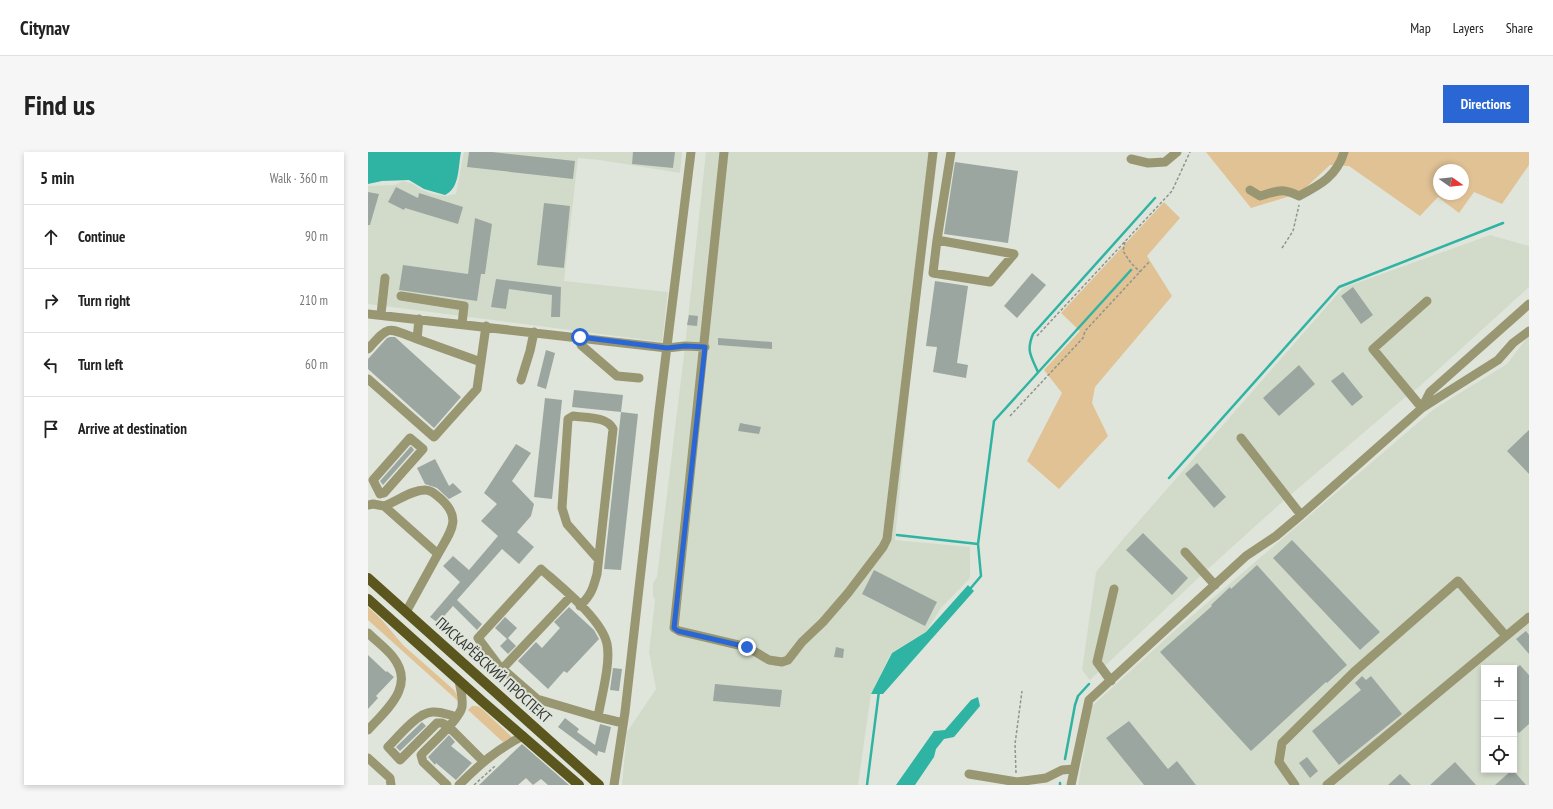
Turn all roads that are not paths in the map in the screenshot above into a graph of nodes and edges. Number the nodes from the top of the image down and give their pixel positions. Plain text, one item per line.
1 (691, 152) edge
2 (724, 152) edge
3 (933, 152) edge
4 (951, 152) edge
5 (1177, 152) edge
6 (1344, 152) edge
7 (1131, 158) dead end
8 (1250, 190) dead end
9 (937, 240) junction
10 (385, 278) dead end
11 (401, 296) dead end
12 (1427, 301) dead end
13 (1529, 304) edge
14 (368, 314) edge
15 (381, 314) junction
16 (419, 318) junction
17 (462, 324) junction
18 (486, 326) junction
19 (1529, 331) edge
20 (534, 332) junction
21 (580, 337) junction
22 (416, 339) junction
23 (705, 347) junction
24 (667, 348) junction
25 (368, 349) edge
26 (481, 362) junction
27 (368, 378) edge
28 (639, 378) dead end
29 (521, 380) dead end
30 (1422, 408) junction
31 (1241, 438) dead end
32 (380, 494) junction
33 (370, 504) edge
34 (384, 506) junction
35 (1301, 514) junction
36 (1185, 552) dead end
37 (438, 554) junction
38 (598, 560) junction
39 (368, 578) edge
40 (1215, 585) junction
41 (1114, 589) dead end
42 (571, 596) junction
43 (368, 599) edge
44 (580, 606) junction
45 (406, 612) junction
46 (1529, 617) edge
47 (368, 633) edge
48 (1506, 636) junction
49 (502, 669) junction
50 (459, 681) junction
51 (1111, 681) junction
52 (457, 717) junction
53 (598, 717) junction
54 (623, 723) junction
55 (448, 726) junction
56 (368, 730) edge
57 (523, 736) junction
58 (368, 758) edge
59 (483, 761) junction
60 (1074, 769) junction
61 (969, 774) dead end
62 (391, 785) edge
63 (447, 785) edge
64 (459, 785) edge
65 (579, 785) edge
66 (599, 785) edge
67 (614, 785) edge
68 (1071, 785) edge
69 (1295, 785) edge
70 (1327, 785) edge

1 - 24 street
2 - 23 street
3 - 23 street
4 - 9 street
5 - 7 street
6 - 8 street
9 - 9 street
10 - 15 street
11 - 17 street
12 - 30 street
13 - 30 street
14 - 15 street
15 - 16 street
16 - 17 street
16 - 22 street
17 - 18 street
18 - 20 street
18 - 26 street
19 - 30 street
20 - 21 street
20 - 29 street
21 - 24 street
21 - 28 street
22 - 25 street
22 - 26 street
23 - 24 street
24 - 54 street
26 - 27 street
30 - 35 street
31 - 35 street
32 - 32 street
32 - 33 street
33 - 34 street
34 - 37 street
34 - 37 street
35 - 40 street
36 - 40 street
37 - 45 street
38 - 38 street
38 - 44 street
39 - 45 main road, ПИСКАРЁВСКИЙ ПРОСПЕКТ
40 - 51 street
41 - 51 street
42 - 44 street
42 - 49 street
42 - 49 street
43 - 50 main road, ПИСКАРЁВСКИЙ ПРОСПЕКТ
44 - 53 street
45 - 66 main road, ПИСКАРЁВСКИЙ ПРОСПЕКТ
46 - 48 street
47 - 56 street
48 - 69 street
48 - 70 street
49 - 53 street
50 - 52 street
50 - 57 main road, ПИСКАРЁВСКИЙ ПРОСПЕКТ
51 - 60 street
52 - 55 street
52 - 55 street
53 - 54 street
54 - 67 street
55 - 59 street
55 - 63 street
57 - 59 street
57 - 65 main road, ПИСКАРЁВСКИЙ ПРОСПЕКТ
58 - 62 street
59 - 64 street
60 - 61 street
60 - 68 street

